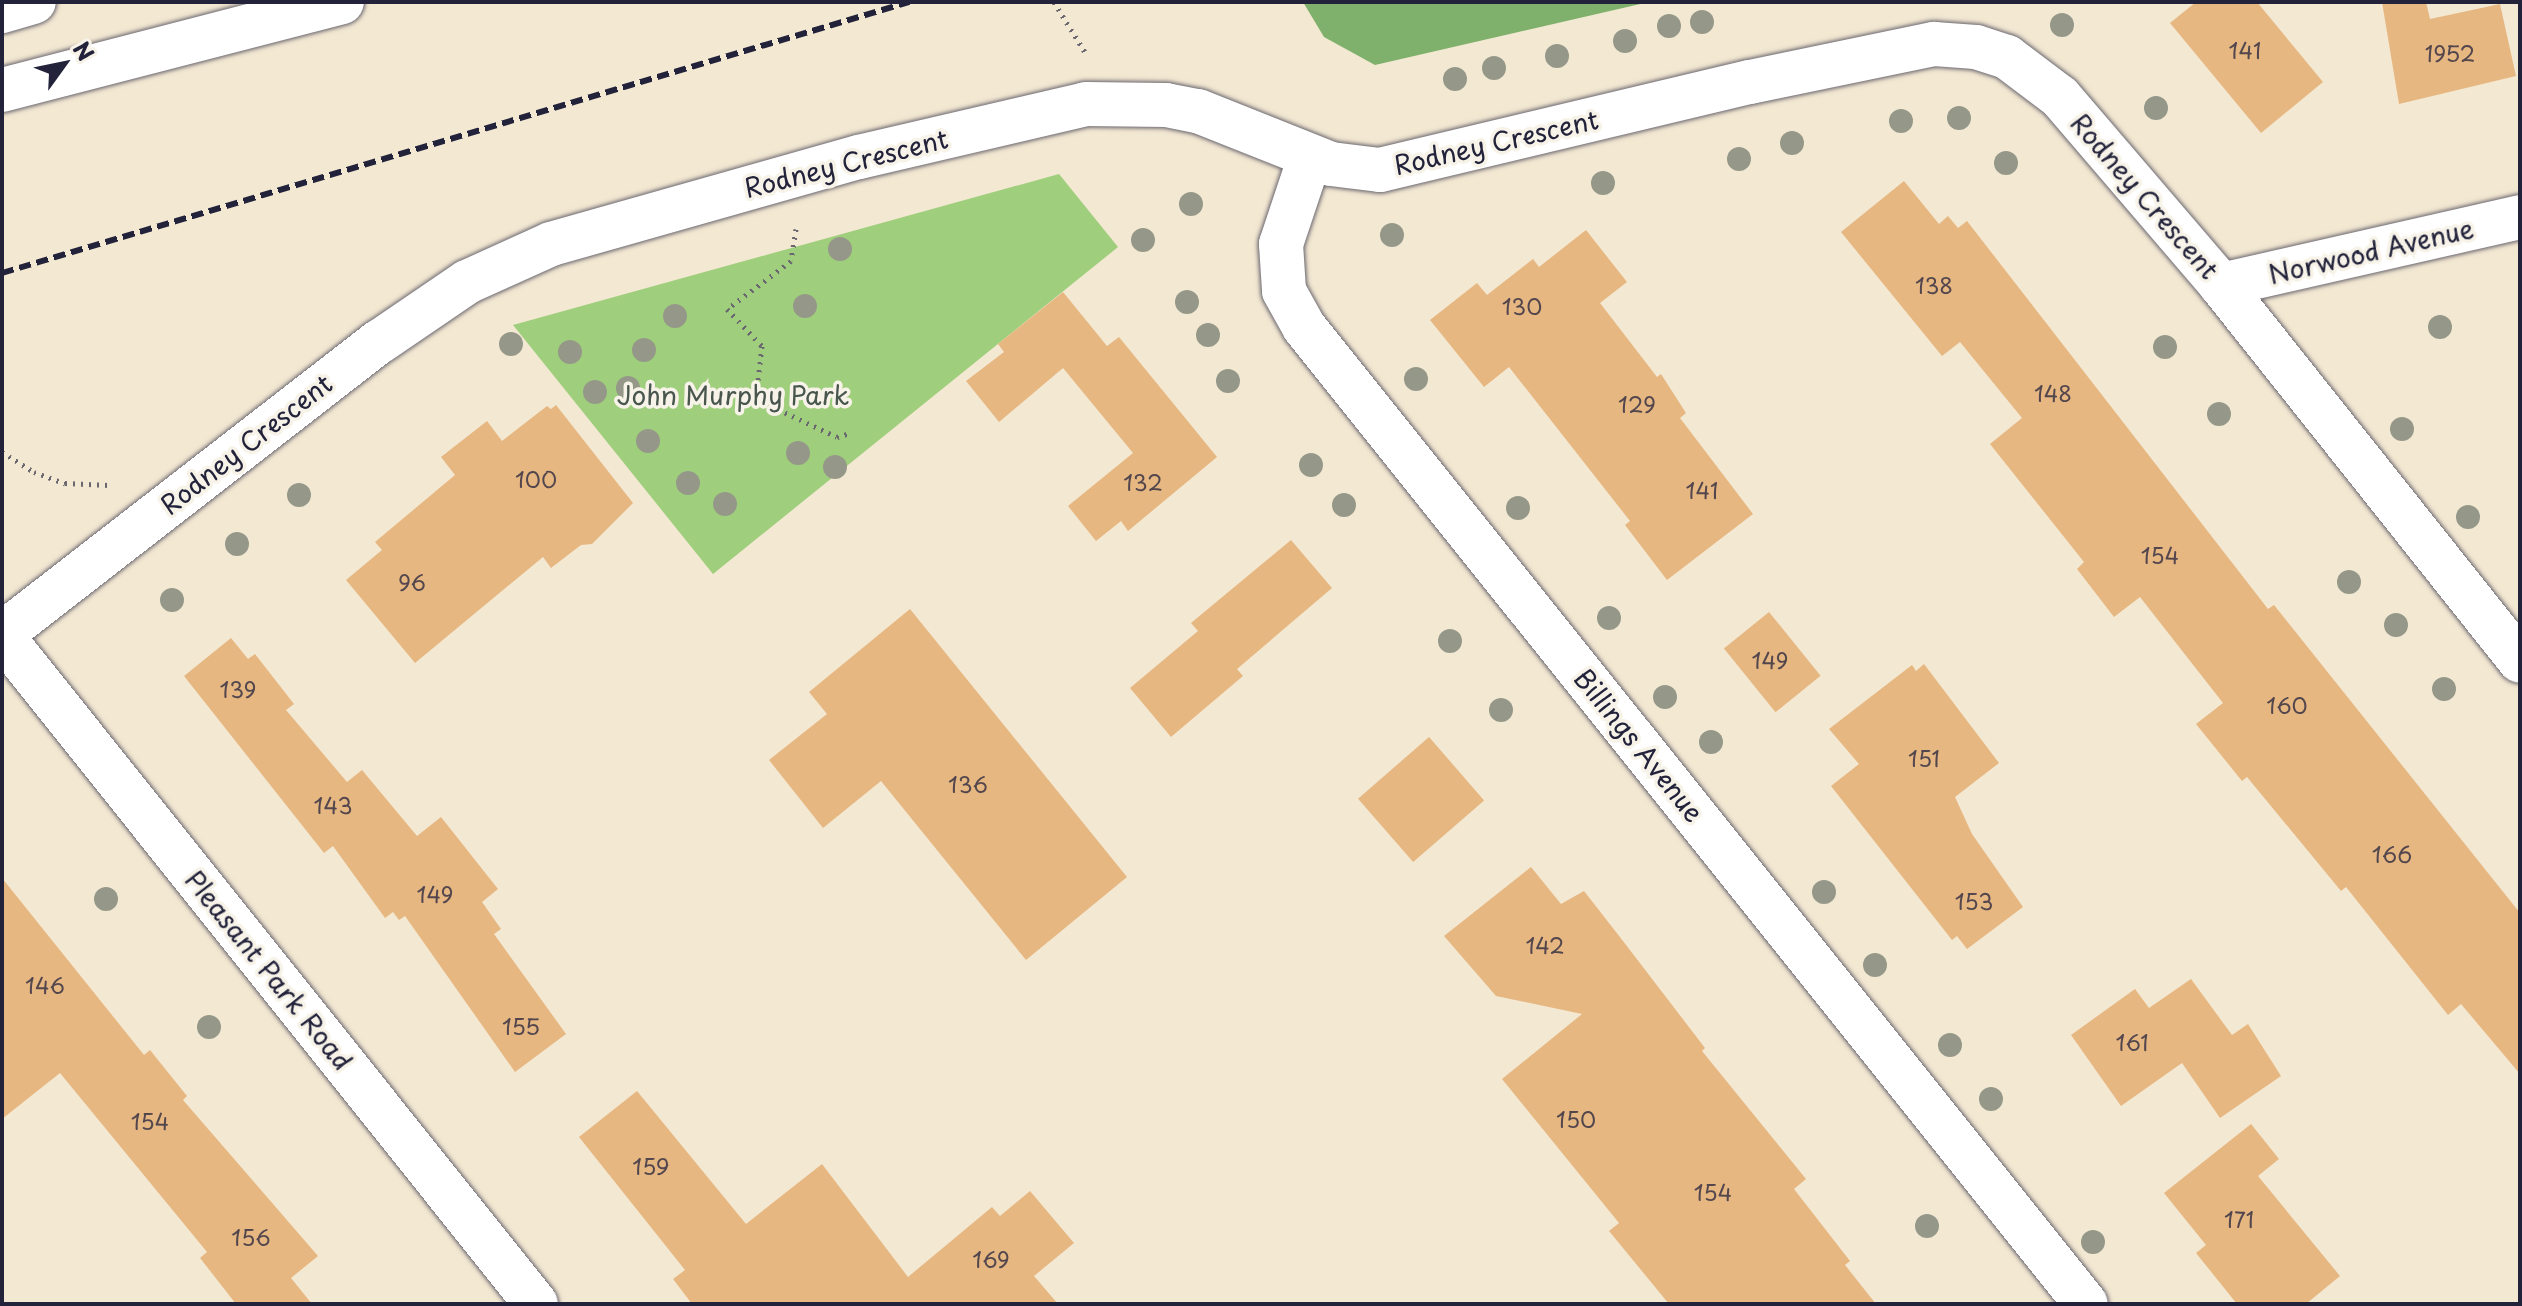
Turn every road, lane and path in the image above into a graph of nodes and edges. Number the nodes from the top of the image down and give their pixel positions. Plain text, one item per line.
1 (34, 2) edge
2 (342, 2) edge
3 (2, 11) edge
4 (2, 90) edge
5 (1310, 157) junction
6 (783, 178) junction
7 (2520, 217) edge
8 (2221, 285) junction
9 (850, 433) dead end
10 (2, 452) edge
11 (113, 485) dead end
12 (2, 635) edge
13 (2520, 661) edge
14 (536, 1304) edge
15 (2086, 1304) edge

1 - 3 street
2 - 4 street
5 - 6 street, Rodney Crescent
5 - 8 street, Rodney Crescent
5 - 15 street, Billings Avenue
6 - 9 path
6 - 12 street, Rodney Crescent
7 - 8 street, Norwood Avenue
8 - 13 street, Rodney Crescent
10 - 11 path
12 - 14 street, Pleasant Park Road

